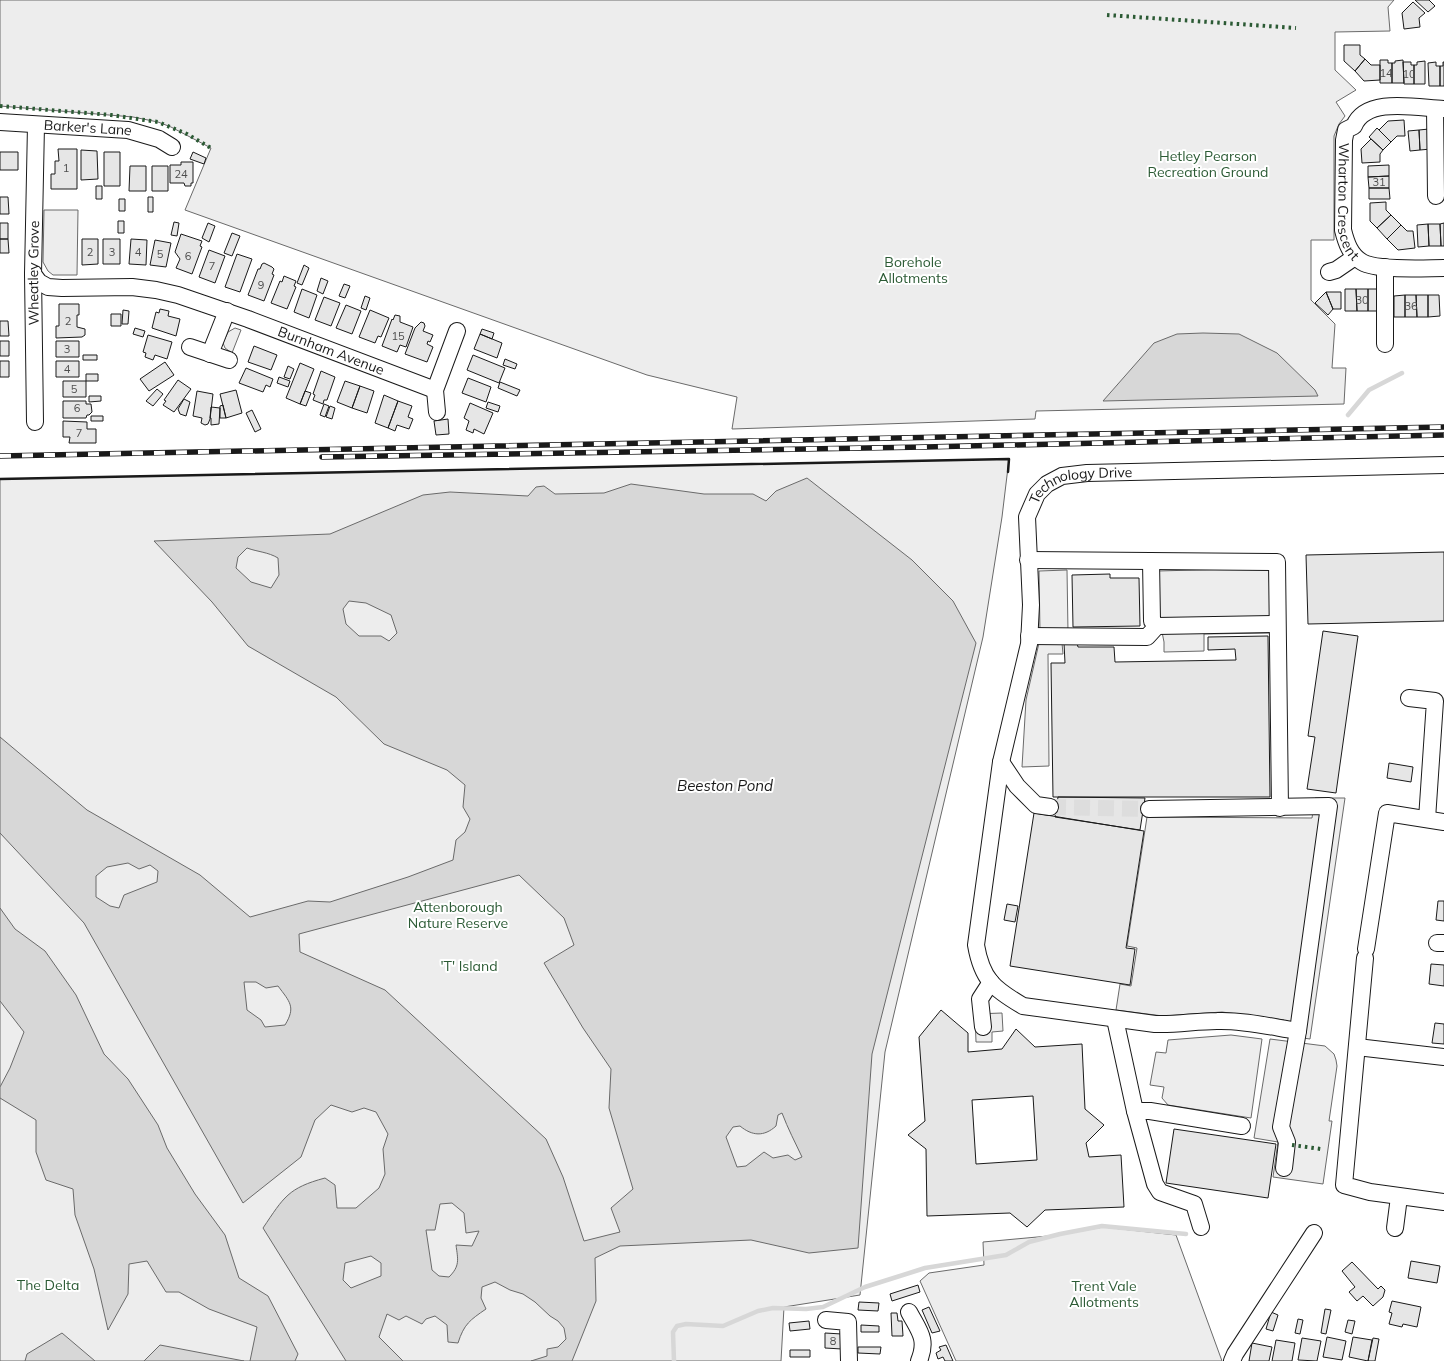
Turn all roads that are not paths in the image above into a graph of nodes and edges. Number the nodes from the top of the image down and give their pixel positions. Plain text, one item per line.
1 (1440, 109) edge
2 (0, 122) edge
3 (36, 125) junction
4 (172, 147) dead end
5 (1436, 196) dead end
6 (1355, 256) junction
7 (1386, 267) junction
8 (1444, 268) edge
9 (1329, 272) dead end
10 (33, 274) junction
11 (227, 311) junction
12 (457, 331) dead end
13 (1385, 344) dead end
14 (190, 347) dead end
15 (210, 354) junction
16 (228, 360) dead end
17 (435, 390) junction
18 (437, 412) dead end
19 (35, 422) dead end
20 (1444, 465) edge
21 (1028, 560) junction
22 (1151, 561) junction
23 (1277, 624) junction
24 (1157, 626) junction
25 (1029, 636) junction
26 (1409, 698) dead end
27 (1440, 701) edge
28 (1001, 762) junction
29 (1050, 807) tunnel mouth
30 (1280, 808) junction
31 (1149, 809) tunnel mouth
32 (1427, 819) junction
33 (1444, 822) edge
34 (990, 982) junction
35 (1115, 1019) junction
36 (983, 1027) dead end
37 (1298, 1031) junction
38 (1357, 1047) junction
39 (1444, 1057) edge
40 (1135, 1111) junction
41 (1242, 1126) dead end
42 (1284, 1168) dead end
43 (1399, 1197) junction
44 (1444, 1202) edge
45 (1201, 1228) dead end
46 (1395, 1228) dead end
47 (1314, 1233) dead end
48 (909, 1312) dead end
49 (826, 1320) dead end
50 (849, 1361) edge
51 (919, 1361) edge
52 (1232, 1361) edge

1 - 5 street
1 - 6 street, Wharton Crescent
2 - 3 street, Barker's Lane
3 - 4 street, Barker's Lane
3 - 10 street, Wheatley Grove
6 - 7 street, Wharton Crescent
6 - 9 street
7 - 8 street, Wharton Crescent
7 - 13 street
10 - 11 street, Burnham Avenue
10 - 19 street, Wheatley Grove
11 - 15 street
11 - 17 street, Burnham Avenue
12 - 17 street
14 - 15 street
15 - 16 street
17 - 18 street
20 - 21 street, Technology Drive
21 - 22 street
21 - 25 street, Technology Drive
22 - 23 street
22 - 24 street
23 - 24 street
23 - 30 street
24 - 25 street
25 - 28 street, Technology Drive
26 - 27 street
27 - 32 street
28 - 29 street
28 - 34 street, Technology Drive
30 - 31 street
30 - 37 street
32 - 33 street
32 - 38 street
34 - 35 street
34 - 36 street
35 - 37 street
35 - 40 street
37 - 42 street
38 - 39 street
38 - 43 street
40 - 41 street
40 - 45 street
43 - 44 street
43 - 46 street
47 - 52 street
48 - 51 street
49 - 50 street

